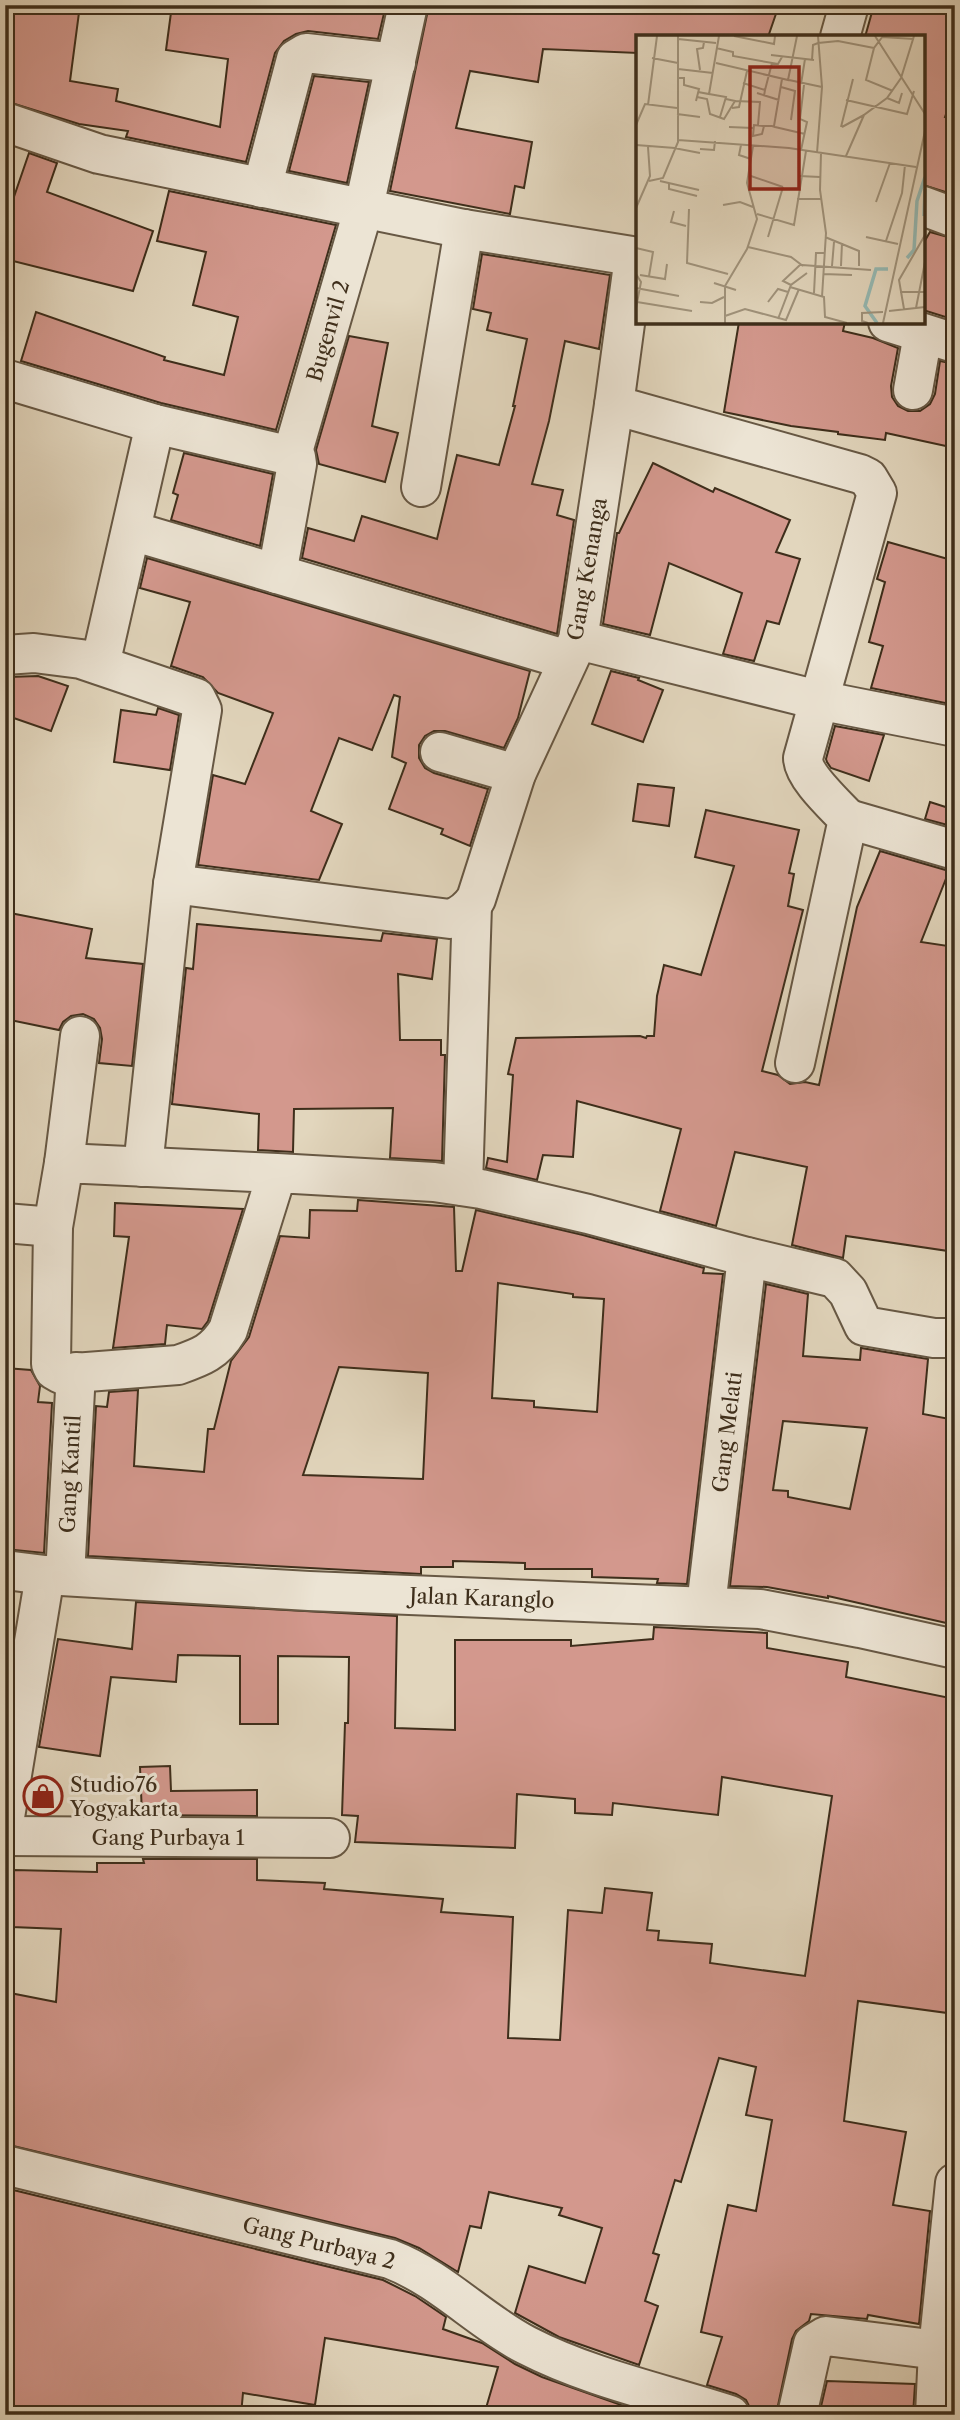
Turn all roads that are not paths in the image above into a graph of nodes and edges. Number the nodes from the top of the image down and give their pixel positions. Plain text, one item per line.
1 (408, 5) edge
2 (849, 5) edge
3 (841, 35) edge
4 (396, 63) junction
5 (5, 122) edge
6 (262, 188) junction
7 (364, 207) junction
8 (925, 207) edge
9 (955, 218) edge
10 (464, 229) junction
11 (636, 257) edge
12 (894, 324) edge
13 (939, 339) edge
14 (5, 379) edge
15 (913, 390) dead end
16 (614, 405) junction
17 (155, 424) junction
18 (292, 455) junction
19 (421, 487) dead end
20 (132, 531) junction
21 (277, 574) junction
22 (573, 650) junction
23 (5, 655) edge
24 (100, 665) junction
25 (817, 700) junction
26 (955, 727) edge
27 (440, 752) dead end
28 (516, 774) junction
29 (848, 819) junction
30 (955, 850) edge
31 (173, 884) junction
32 (472, 905) junction
33 (80, 1036) dead end
34 (795, 1063) dead end
35 (64, 1163) junction
36 (144, 1167) junction
37 (277, 1173) junction
38 (463, 1186) junction
39 (5, 1223) edge
40 (53, 1227) junction
41 (747, 1257) junction
42 (955, 1338) edge
43 (76, 1372) junction
44 (5, 1570) edge
45 (55, 1576) junction
46 (706, 1606) junction
47 (955, 1649) edge
48 (5, 1817) edge
49 (5, 1836) edge
50 (330, 1838) dead end
51 (5, 2165) edge
52 (954, 2184) edge
53 (945, 2327) edge
54 (645, 2402) edge
55 (730, 2415) edge
56 (797, 2415) edge
57 (936, 2415) edge

1 - 4 street, Bugenvil 2
2 - 3 street
4 - 6 street
4 - 7 street, Bugenvil 2
5 - 6 street
6 - 7 street
7 - 10 street
7 - 18 street, Bugenvil 2
8 - 9 street
10 - 11 street
10 - 19 street
11 - 16 street, Gang Kenanga
12 - 13 street
13 - 15 street
14 - 17 street
16 - 22 street, Gang Kenanga
16 - 25 street
17 - 18 street
17 - 20 street
18 - 21 street, Bugenvil 2
20 - 21 street
20 - 24 street
21 - 22 street
22 - 25 street
22 - 28 street, Gang Kenanga
23 - 24 street
24 - 31 street
25 - 26 street
25 - 29 street
27 - 28 street
28 - 32 street, Gang Kenanga
29 - 30 street
29 - 34 street
31 - 32 street
31 - 36 street
32 - 38 street, Gang Kenanga
33 - 35 street
35 - 36 street
35 - 40 street
36 - 37 street
37 - 38 street
37 - 43 street
38 - 41 street
39 - 40 street
40 - 43 street
41 - 42 street
41 - 46 street, Gang Melati
43 - 45 street, Gang Kantil
44 - 45 street, Jalan Karanglo
45 - 46 street, Jalan Karanglo
45 - 48 street, Gang Kantil
46 - 47 street, Jalan Karanglo
49 - 50 street, Gang Purbaya 1
51 - 54 street, Gang Purbaya 2
52 - 53 street
53 - 56 street
53 - 57 street
54 - 55 street, Gang Purbaya 2

